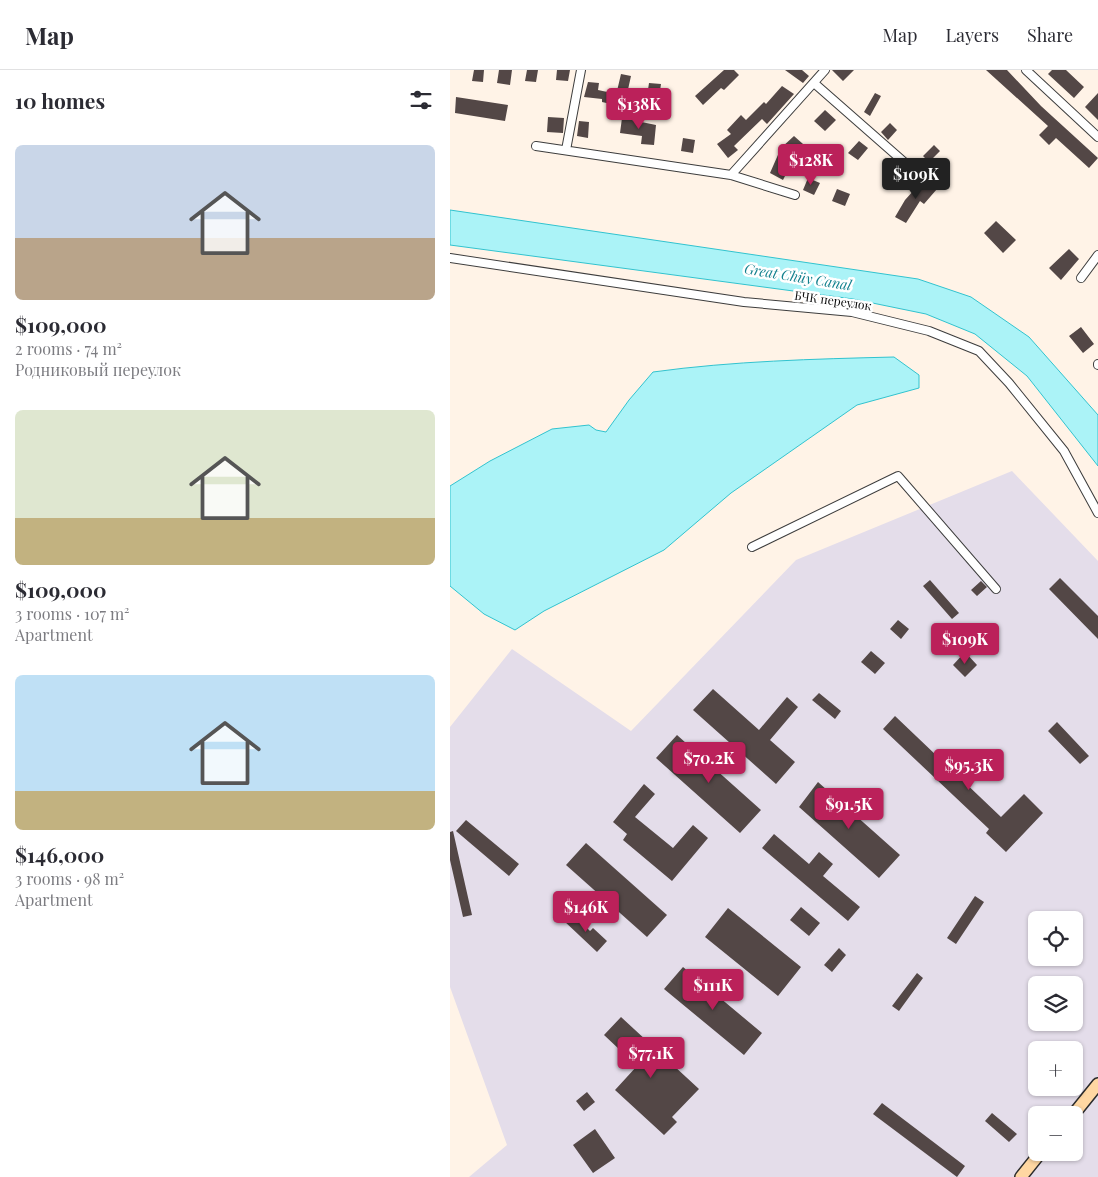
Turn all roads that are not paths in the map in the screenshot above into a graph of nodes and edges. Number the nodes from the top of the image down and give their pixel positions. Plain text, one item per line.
1 (582, 70) edge
2 (825, 70) edge
3 (1026, 70) edge
4 (814, 82) junction
5 (1098, 137) edge
6 (536, 146) dead end
7 (566, 150) junction
8 (904, 162) dead end
9 (732, 175) junction
10 (795, 195) dead end
11 (1098, 255) edge
12 (450, 258) edge
13 (1080, 278) dead end
14 (1098, 513) edge
15 (752, 547) dead end
16 (996, 590) dead end
17 (1098, 1084) edge
18 (1080, 1106) edge
19 (1034, 1161) edge
20 (1021, 1177) edge

1 - 7 street
2 - 4 street
3 - 5 street
4 - 8 street
4 - 9 street
6 - 7 street
7 - 9 street
9 - 10 street
11 - 13 street
12 - 14 street, БЧК переулок
15 - 16 street
17 - 18 main road
19 - 20 main road

